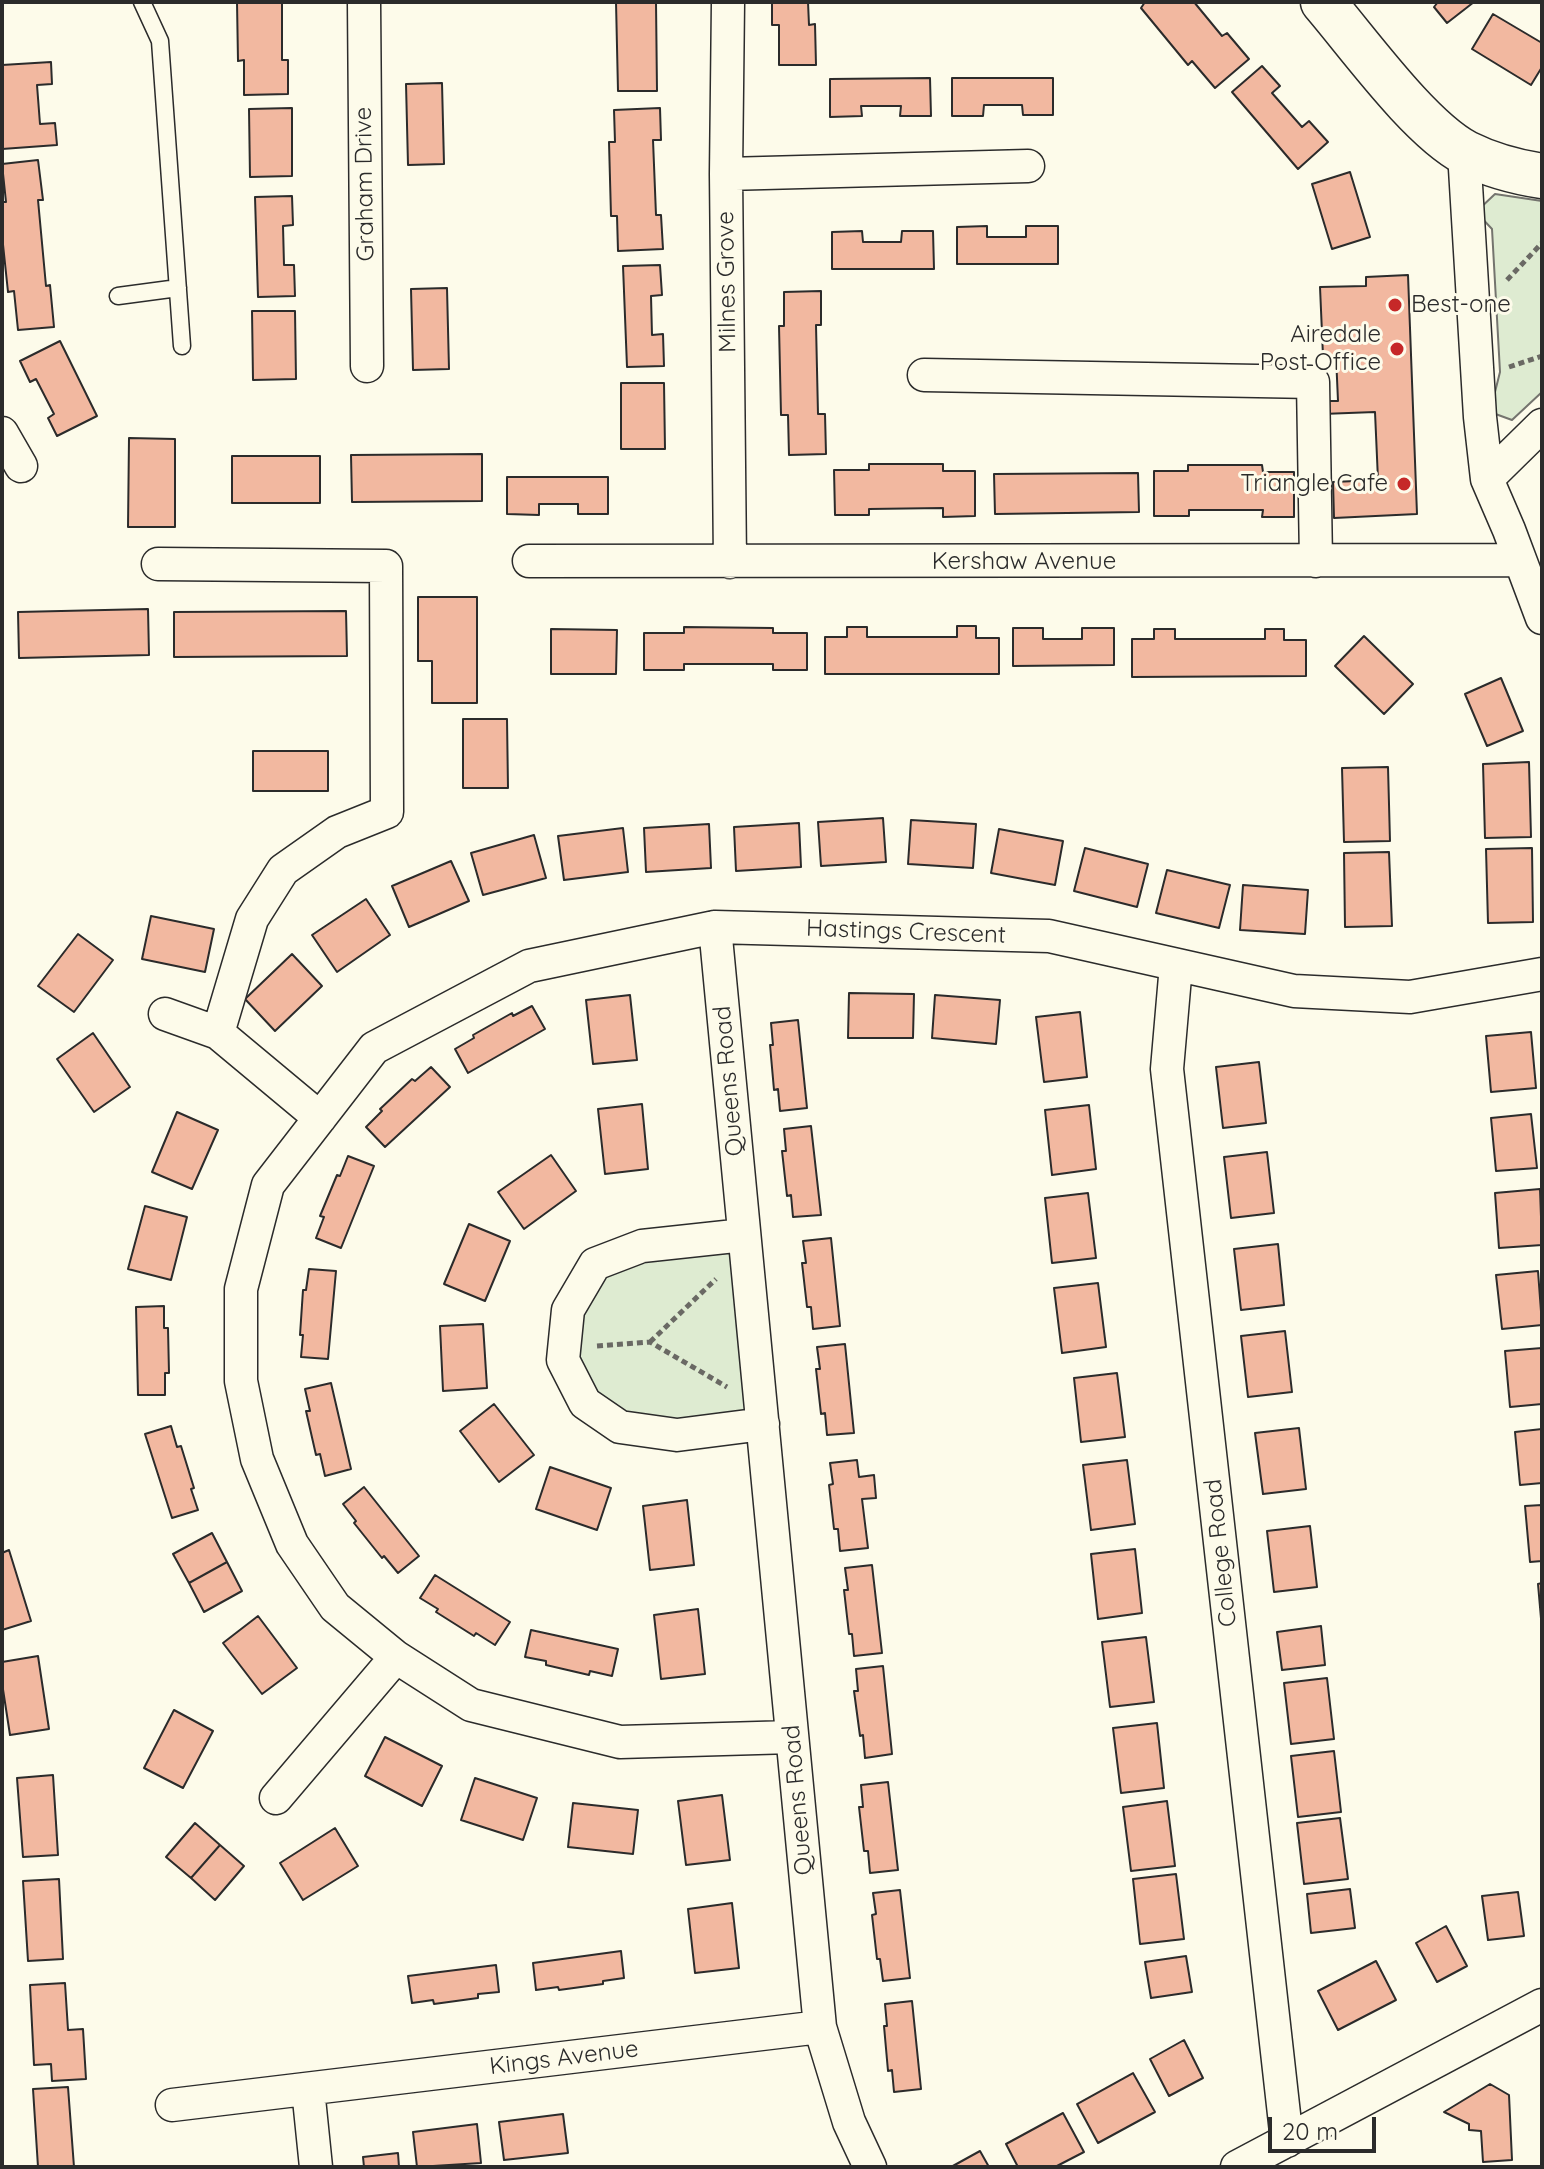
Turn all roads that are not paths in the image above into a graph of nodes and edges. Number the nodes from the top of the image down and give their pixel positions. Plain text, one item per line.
1 (142, 2) edge
2 (364, 2) edge
3 (728, 2) edge
4 (1323, 2) edge
5 (1464, 152) junction
6 (1028, 166) dead end
7 (726, 174) junction
8 (1542, 176) edge
9 (178, 288) junction
10 (118, 296) dead end
11 (182, 346) dead end
12 (367, 366) dead end
13 (924, 375) dead end
14 (1542, 425) edge
15 (2, 433) edge
16 (21, 466) dead end
17 (1487, 479) junction
18 (1520, 560) junction
19 (529, 561) dead end
20 (1316, 561) junction
21 (730, 562) junction
22 (158, 564) dead end
23 (1542, 618) edge
24 (715, 927) junction
25 (1176, 965) junction
26 (1542, 974) edge
27 (165, 1014) dead end
28 (218, 1033) junction
29 (320, 1118) junction
30 (745, 1243) junction
31 (762, 1415) junction
32 (396, 1657) junction
33 (792, 1737) junction
34 (276, 1798) dead end
35 (1542, 2005) edge
36 (820, 2027) junction
37 (308, 2089) junction
38 (172, 2105) dead end
39 (1287, 2141) junction
40 (316, 2167) edge
41 (870, 2167) edge
42 (1237, 2167) edge

1 - 9 lane
2 - 12 street, Graham Drive
3 - 7 street, Milnes Grove
4 - 5 street
5 - 8 street
5 - 17 street
6 - 7 street
7 - 21 street, Milnes Grove
9 - 10 lane
9 - 11 lane
13 - 20 street
14 - 17 street
15 - 16 street
17 - 18 street
18 - 20 street, Kershaw Avenue
18 - 23 street
19 - 21 street, Kershaw Avenue
20 - 21 street, Kershaw Avenue
22 - 28 street
24 - 25 street, Hastings Crescent
24 - 29 street, Hastings Crescent
24 - 30 street, Queens Road
25 - 26 street, Hastings Crescent
25 - 39 street, College Road
27 - 28 street
28 - 29 street
29 - 32 street, Hastings Crescent
30 - 31 street, Queens Road
30 - 31 street
31 - 33 street, Queens Road
32 - 33 street, Hastings Crescent
32 - 34 street
33 - 36 street, Queens Road
35 - 39 street
36 - 37 street, Kings Avenue
36 - 41 street, Queens Road
37 - 38 street, Kings Avenue
37 - 40 street
39 - 42 street

